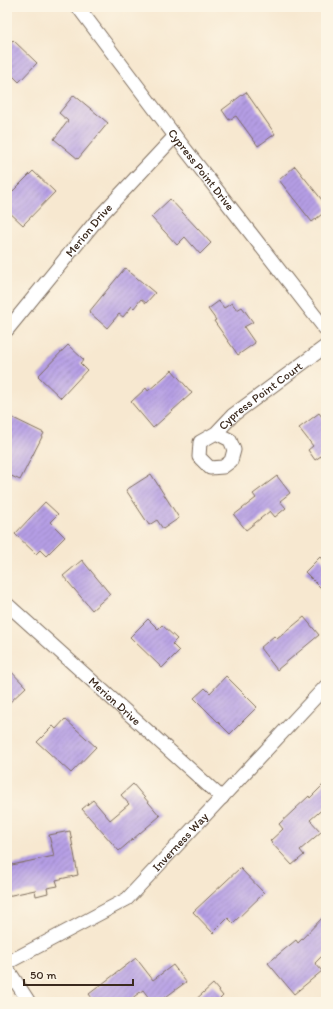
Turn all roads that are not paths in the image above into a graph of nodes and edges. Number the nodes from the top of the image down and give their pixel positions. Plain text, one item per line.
1 (78, 7) edge
2 (175, 136) junction
3 (7, 330) edge
4 (326, 330) edge
5 (326, 346) edge
6 (216, 433) dead end
7 (7, 604) edge
8 (326, 686) edge
9 (222, 798) junction
10 (7, 963) edge
11 (7, 968) edge
12 (29, 1002) edge

1 - 2 street, Cypress Point Drive
2 - 3 street, Merion Drive
2 - 4 street, Cypress Point Drive
5 - 6 street, Cypress Point Court
7 - 9 street, Merion Drive
8 - 9 street, Inverness Way
9 - 10 street, Inverness Way
11 - 12 street

